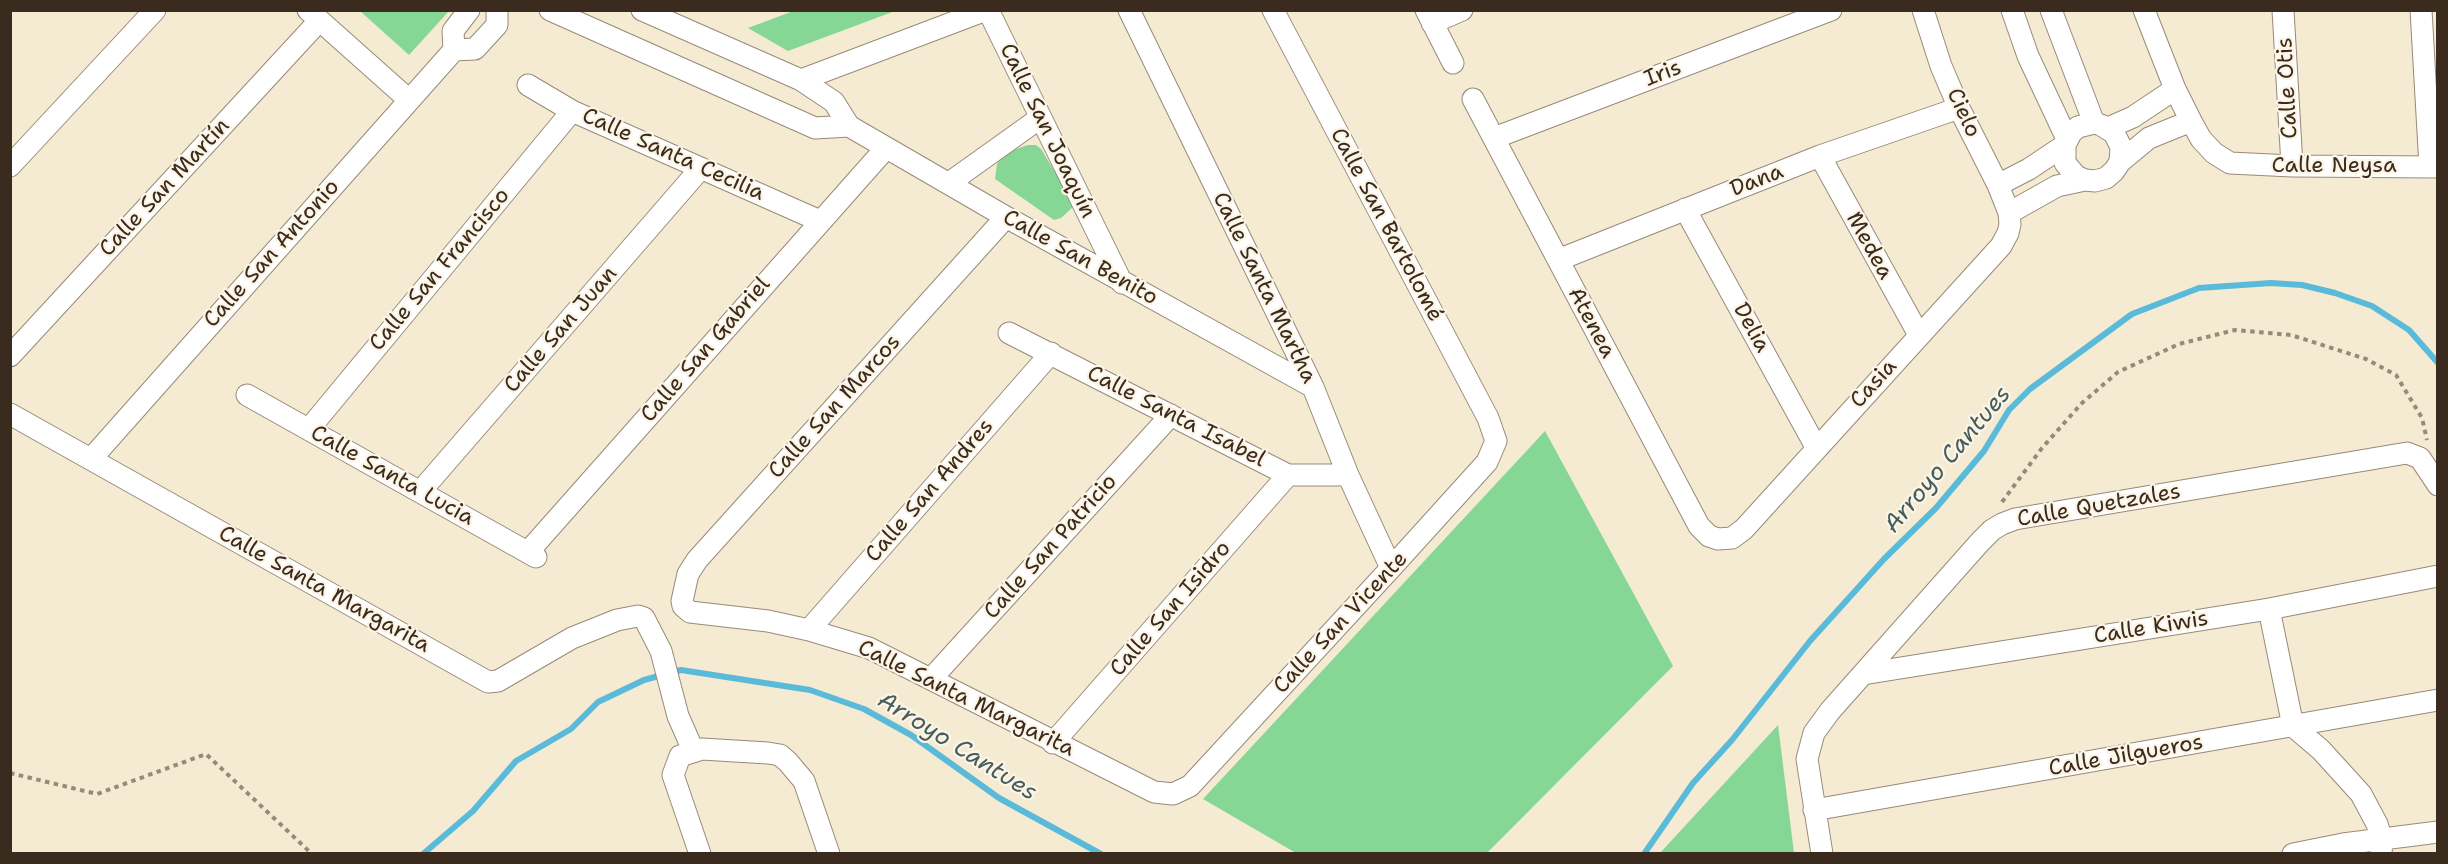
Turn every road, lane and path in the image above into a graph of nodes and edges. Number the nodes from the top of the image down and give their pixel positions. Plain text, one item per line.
1 (155, 10) edge
2 (469, 10) edge
3 (497, 10) edge
4 (550, 10) edge
5 (642, 10) edge
6 (987, 10) edge
7 (1129, 10) edge
8 (1273, 10) edge
9 (1462, 10) edge
10 (1831, 10) edge
11 (1923, 10) edge
12 (2012, 10) edge
13 (2051, 10) edge
14 (2144, 10) edge
15 (2283, 10) edge
16 (2421, 10) edge
17 (314, 16) edge
18 (1429, 16) edge
19 (454, 50) junction
20 (1453, 63) dead end
21 (801, 80) junction
22 (528, 85) dead end
23 (2175, 89) junction
24 (1473, 99) dead end
25 (409, 100) junction
26 (1959, 108) junction
27 (572, 111) junction
28 (1040, 118) junction
29 (2191, 121) junction
30 (849, 126) junction
31 (2101, 126) junction
32 (1494, 138) junction
33 (2066, 142) junction
34 (886, 148) junction
35 (1820, 156) junction
36 (2120, 162) junction
37 (10, 166) edge
38 (2292, 166) junction
39 (2434, 167) edge
40 (701, 168) junction
41 (2085, 180) junction
42 (949, 183) junction
43 (1998, 185) junction
44 (1685, 209) junction
45 (2008, 213) junction
46 (1006, 217) junction
47 (820, 220) junction
48 (1558, 260) junction
49 (1122, 282) junction
50 (1009, 333) dead end
51 (1918, 335) junction
52 (1051, 353) junction
53 (10, 356) edge
54 (1313, 387) junction
55 (247, 395) dead end
56 (10, 414) edge
57 (1171, 415) junction
58 (309, 429) junction
59 (1496, 441) joint
60 (1816, 447) junction
61 (91, 459) junction
62 (1288, 475) junction
63 (1348, 475) junction
64 (2433, 476) edge
65 (420, 492) junction
66 (1992, 530) junction
67 (1718, 539) joint
68 (532, 554) joint
69 (1391, 568) junction
70 (2438, 576) edge
71 (683, 606) joint
72 (2269, 609) junction
73 (809, 630) junction
74 (1863, 674) junction
75 (931, 679) junction
76 (2438, 700) edge
77 (2293, 726) junction
78 (1053, 743) junction
79 (693, 750) junction
80 (10, 773) edge
81 (1173, 794) joint
82 (1814, 810) junction
83 (2438, 832) edge
84 (2381, 847) edge
85 (2343, 849) edge
86 (312, 854) edge
87 (700, 854) edge
88 (829, 854) edge
89 (1822, 854) edge
90 (2293, 854) edge

1 - 37 street
2 - 19 street
3 - 19 street
4 - 30 street
5 - 21 street, Calle San Benito
6 - 21 street
6 - 28 street, Calle San Joaquín
7 - 54 street, Calle Santa Martha
8 - 59 street, Calle San Bartolomé
9 - 18 street
10 - 32 street, Iris
11 - 26 street, Cielo
12 - 33 street
13 - 31 street
14 - 23 street
15 - 38 street, Calle Otis
16 - 39 street
17 - 25 street
17 - 53 street, Calle San Martín
18 - 20 street
19 - 25 street, Calle San Antonio
21 - 30 street, Calle San Benito
22 - 27 street, Calle Santa Cecilia
23 - 29 street
23 - 31 street
24 - 32 street, Atenea
25 - 61 street, Calle San Antonio
26 - 35 street, Dana
26 - 43 street, Cielo
27 - 40 street, Calle Santa Cecilia
27 - 58 street, Calle San Francisco
28 - 42 street
28 - 49 street, Calle San Joaquín
29 - 36 street
29 - 38 street, Calle Neysa
30 - 34 street, Calle San Benito
31 - 33 street
31 - 36 street
32 - 48 street, Atenea
33 - 41 street
33 - 43 street
34 - 42 street, Calle San Benito
34 - 47 street, Calle San Gabriel
35 - 44 street, Dana
35 - 51 street, Medea
36 - 41 street
38 - 39 street, Calle Neysa
40 - 47 street, Calle Santa Cecilia
40 - 65 street, Calle San Juan
41 - 45 street
42 - 46 street, Calle San Benito
43 - 45 street, Cielo
44 - 48 street, Dana
44 - 60 street, Delia
45 - 51 street, Casia
46 - 49 street, Calle San Benito
46 - 71 street, Calle San Marcos
47 - 68 street, Calle San Gabriel
48 - 67 street, Atenea
49 - 54 street, Calle San Benito
50 - 52 street, Calle Santa Isabel
51 - 60 street, Casia
52 - 57 street, Calle Santa Isabel
52 - 73 street, Calle San Andres
54 - 63 street, Calle Santa Martha
55 - 58 street, Calle Santa Lucia
56 - 61 street, Calle Santa Margarita
57 - 62 street, Calle Santa Isabel
57 - 75 street, Calle San Patricio
58 - 65 street, Calle Santa Lucia
59 - 69 street, Calle San Vicente
60 - 67 street, Casia
61 - 79 street, Calle Santa Margarita
62 - 63 street, Calle Santa Isabel
62 - 78 street, Calle San Isidro
63 - 69 street, Calle Santa Martha
64 - 66 street, Calle Quetzales
64 - 66 path
65 - 68 street, Calle Santa Lucia
66 - 74 street, Calle Quetzales
69 - 81 street, Calle San Vicente
70 - 72 street, Calle Kiwis
71 - 73 street, Calle Santa Margarita
72 - 74 street, Calle Kiwis
72 - 77 street
73 - 75 street, Calle Santa Margarita
74 - 82 street, Calle Quetzales
75 - 78 street, Calle Santa Margarita
76 - 77 street, Calle Jilgueros
77 - 82 street, Calle Jilgueros
77 - 84 street
78 - 81 street, Calle Santa Margarita
79 - 87 street
79 - 88 street
80 - 86 path
82 - 89 street, Calle Quetzales
83 - 84 street
84 - 85 street
85 - 90 street

